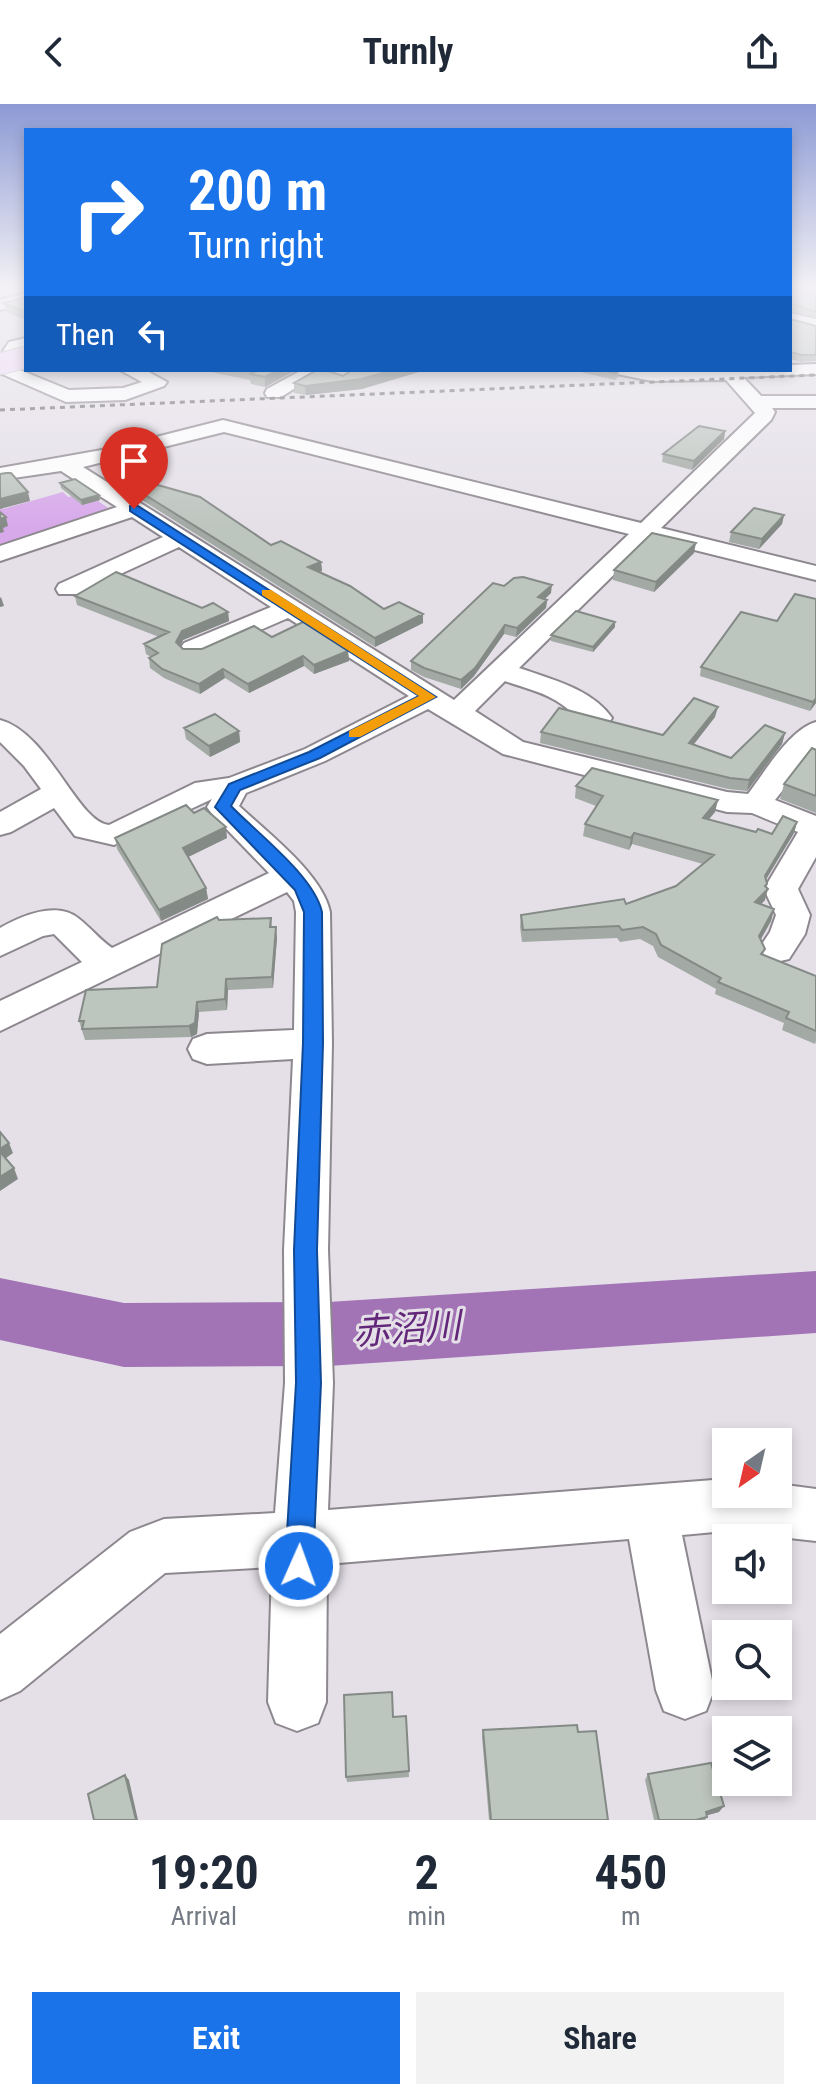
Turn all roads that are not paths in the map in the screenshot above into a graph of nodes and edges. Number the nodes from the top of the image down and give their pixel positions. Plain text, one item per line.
1 (816, 369) edge
2 (792, 370) edge
3 (32, 372) edge
4 (134, 372) edge
5 (312, 372) edge
6 (633, 372) edge
7 (717, 372) edge
8 (734, 372) edge
9 (742, 372) edge
10 (767, 372) edge
11 (288, 389) dead end
12 (757, 402) junction
13 (816, 402) edge
14 (66, 465) junction
15 (0, 474) edge
16 (134, 509) junction
17 (646, 531) junction
18 (180, 538) junction
19 (0, 554) edge
20 (816, 573) edge
21 (68, 589) dead end
22 (291, 608) junction
23 (193, 649) edge
24 (502, 671) junction
25 (444, 704) junction
26 (598, 718) edge
27 (1, 730) edge
28 (816, 731) edge
29 (234, 787) junction
30 (59, 792) junction
31 (757, 804) junction
32 (0, 825) edge
33 (291, 876) junction
34 (0, 944) edge
35 (776, 950) dead end
36 (114, 963) junction
37 (0, 1017) edge
38 (313, 1043) junction
39 (207, 1049) dead end
40 (651, 1513) junction
41 (816, 1515) edge
42 (300, 1539) junction
43 (0, 1671) edge
44 (685, 1690) dead end
45 (297, 1702) dead end

1 - 2 street
3 - 4 street
5 - 11 street
6 - 7 street
8 - 12 street
9 - 10 street
12 - 13 street
12 - 17 street
14 - 15 street
14 - 16 street
14 - 17 street
16 - 18 street
16 - 19 street
17 - 20 street
17 - 24 street
18 - 21 street
18 - 22 street
22 - 23 street
22 - 25 street
24 - 25 street
24 - 26 street
25 - 29 street
25 - 31 street
27 - 30 street
28 - 31 street
29 - 30 street
29 - 33 street
30 - 32 street
31 - 35 street
33 - 36 street
33 - 38 street
34 - 36 street
36 - 37 street
38 - 39 street
38 - 42 street
40 - 41 street
40 - 42 street
40 - 44 street
42 - 43 street
42 - 45 street

